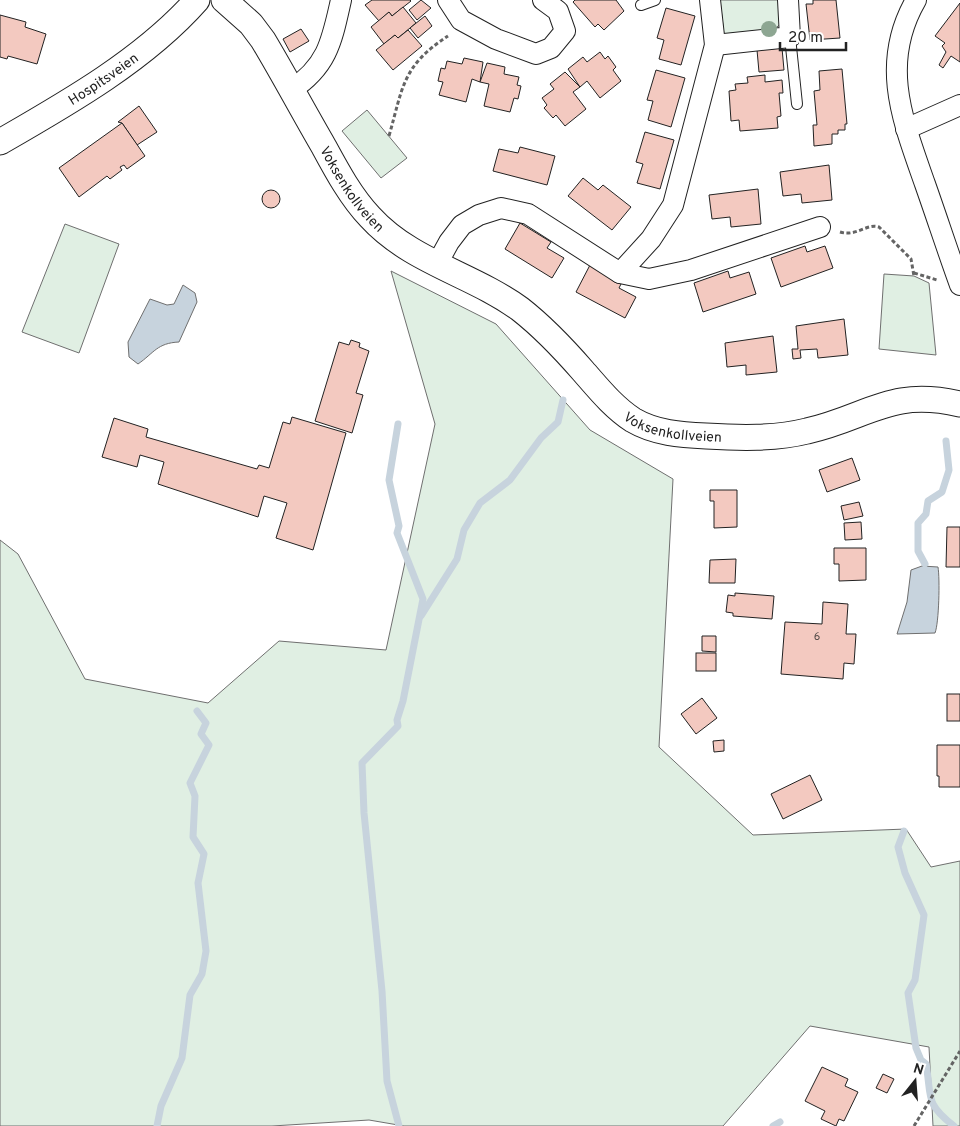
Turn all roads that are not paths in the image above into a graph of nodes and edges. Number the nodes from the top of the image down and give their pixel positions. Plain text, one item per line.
1 (197, 0) edge
2 (224, 0) edge
3 (342, 0) edge
4 (448, 0) edge
5 (543, 0) edge
6 (655, 0) edge
7 (710, 0) edge
8 (788, 0) edge
9 (916, 0) edge
10 (640, 4) dead end
11 (790, 37) junction
12 (715, 45) junction
13 (291, 90) junction
14 (797, 104) dead end
15 (960, 106) edge
16 (906, 129) junction
17 (0, 142) edge
18 (820, 227) road end
19 (437, 264) junction
20 (620, 273) junction
21 (960, 285) edge
22 (960, 404) edge

1 - 17 street, Hospitsveien
2 - 13 street, Voksenkollveien
3 - 13 street
4 - 5 street
6 - 10 lane
7 - 12 street
8 - 11 street
9 - 16 street
11 - 12 street
11 - 14 lane
12 - 20 street
13 - 19 street, Voksenkollveien
15 - 16 street
16 - 21 street
18 - 20 street
19 - 20 street
19 - 22 street, Voksenkollveien

